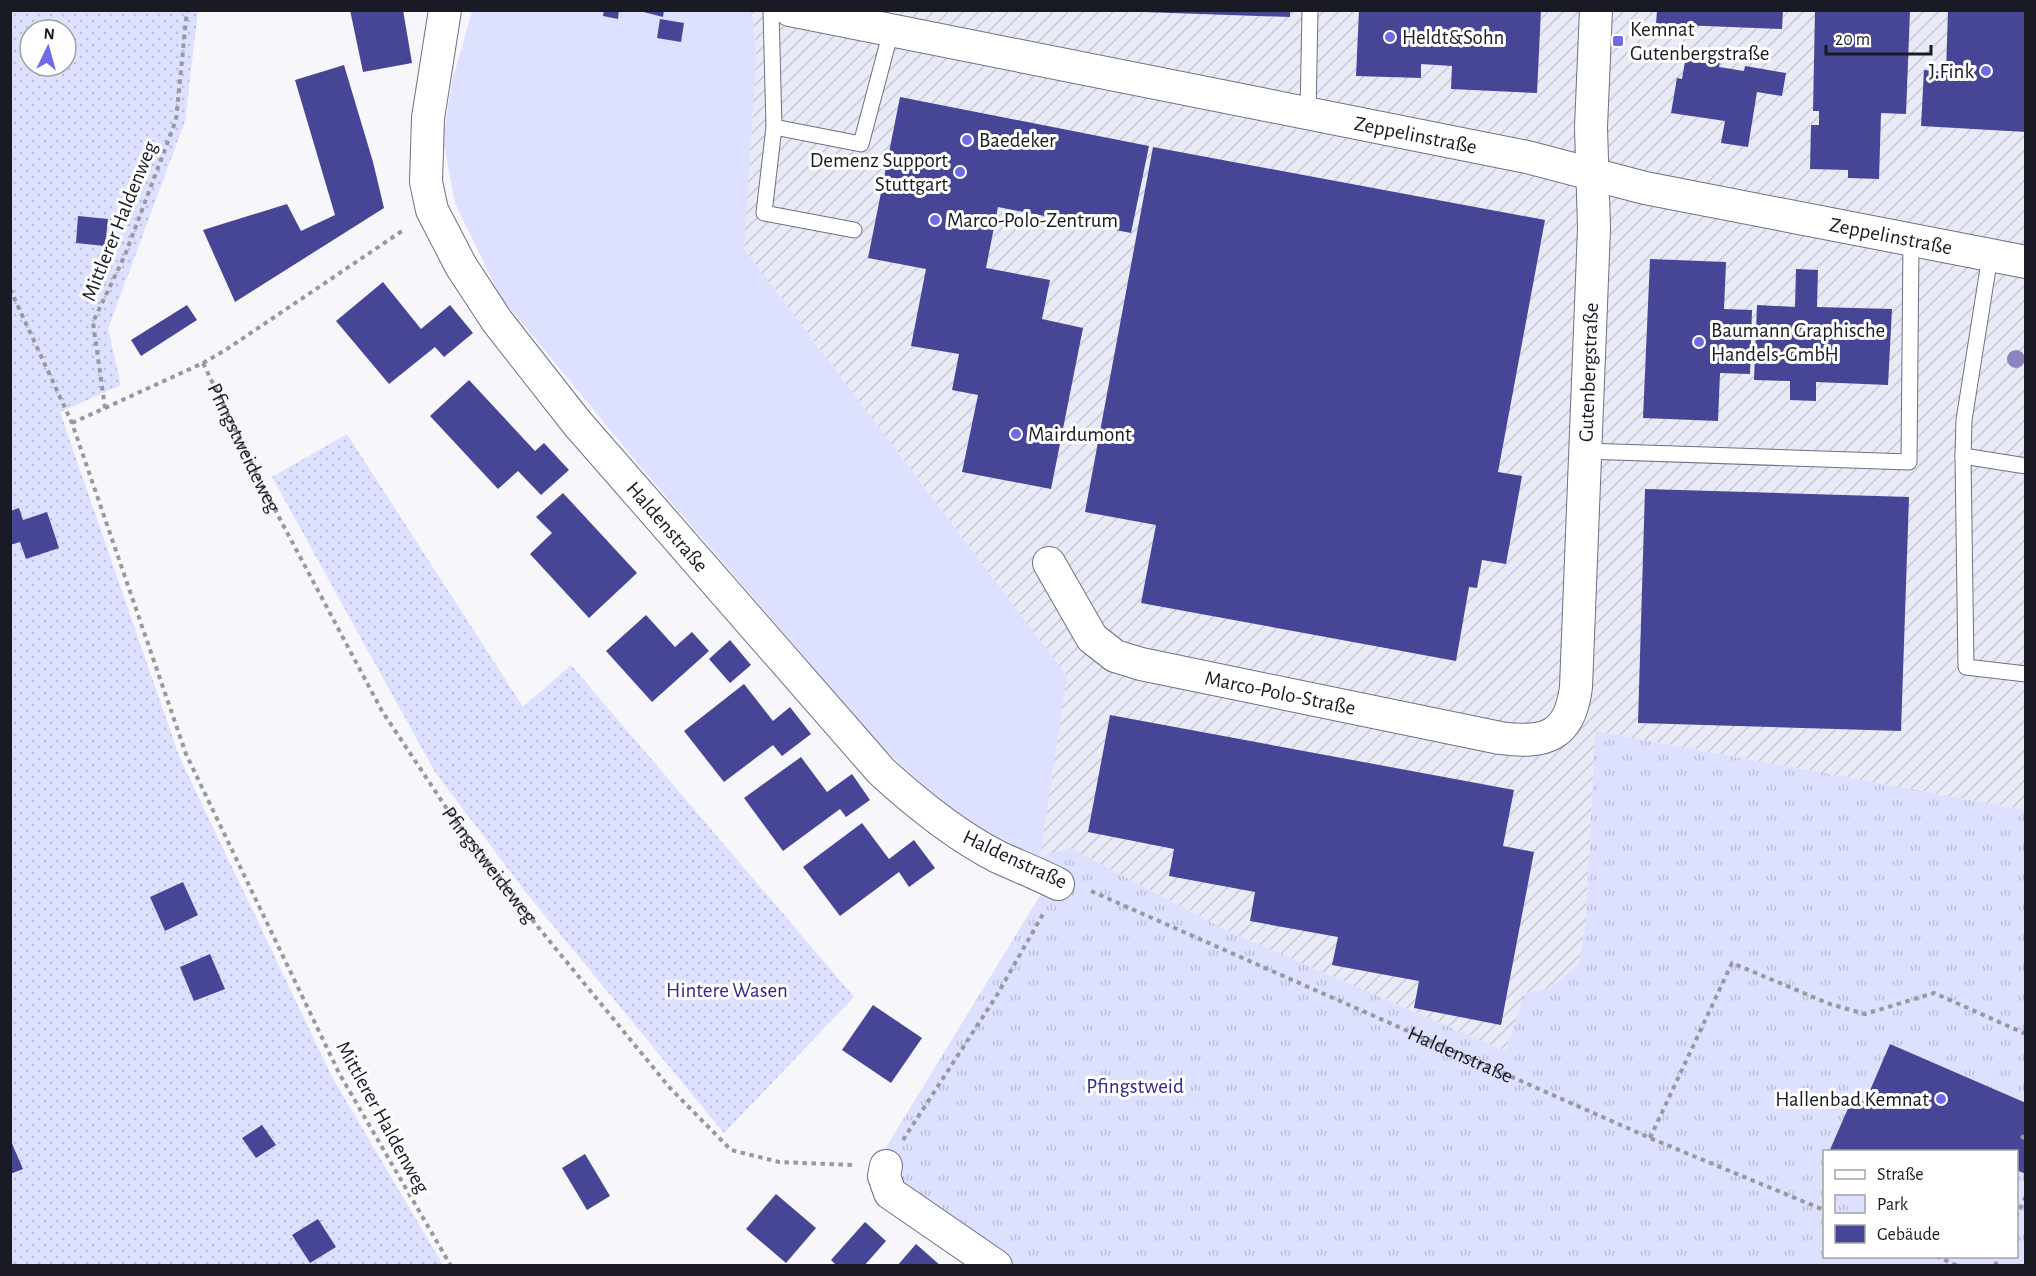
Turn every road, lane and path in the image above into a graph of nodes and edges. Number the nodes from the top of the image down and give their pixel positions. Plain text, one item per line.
1 (188, 10) edge
2 (445, 10) edge
3 (771, 10) edge
4 (1310, 10) edge
5 (1596, 10) edge
6 (798, 11) edge
7 (891, 31) junction
8 (1308, 114) junction
9 (774, 127) junction
10 (1592, 174) junction
11 (432, 210) junction
12 (854, 230) dead end
13 (1911, 241) junction
14 (1990, 256) junction
15 (2025, 262) edge
16 (10, 289) edge
17 (203, 363) junction
18 (105, 408) junction
19 (72, 423) junction
20 (1585, 451) junction
21 (1963, 456) junction
22 (2025, 466) edge
23 (1049, 563) dead end
24 (2025, 674) edge
25 (1559, 730) joint
26 (1058, 884) junction
27 (2025, 1034) edge
28 (1650, 1137) junction
29 (886, 1166) junction
30 (2025, 1197) edge
31 (1823, 1210) edge
32 (2018, 1213) edge
33 (1938, 1258) edge
34 (451, 1266) edge
35 (996, 1266) edge
36 (1958, 1266) edge

1 - 18 path, Mittlerer Haldenweg
2 - 11 street, Haldenstraße
3 - 9 lane
4 - 8 lane
5 - 10 street, Gutenbergstraße
6 - 7 street, Zeppelinstraße
7 - 8 street, Zeppelinstraße
7 - 9 lane
8 - 10 street, Zeppelinstraße
9 - 12 lane
10 - 13 street, Zeppelinstraße
10 - 20 street, Gutenbergstraße
11 - 17 path
11 - 26 street, Haldenstraße
13 - 14 street, Zeppelinstraße
13 - 20 lane
14 - 15 street, Zeppelinstraße
14 - 21 lane
16 - 19 path, Mittlerer Haldenweg
17 - 18 path, Pfingstweideweg
17 - 29 path, Pfingstweideweg
18 - 19 path
19 - 34 path, Mittlerer Haldenweg
20 - 25 street, Gutenbergstraße
21 - 22 lane
21 - 24 lane
23 - 25 street, Marco-Polo-Straße
26 - 28 path, Haldenstraße
26 - 29 path
27 - 28 path
28 - 31 path, Haldenstraße
29 - 35 street
30 - 32 path
33 - 36 path

